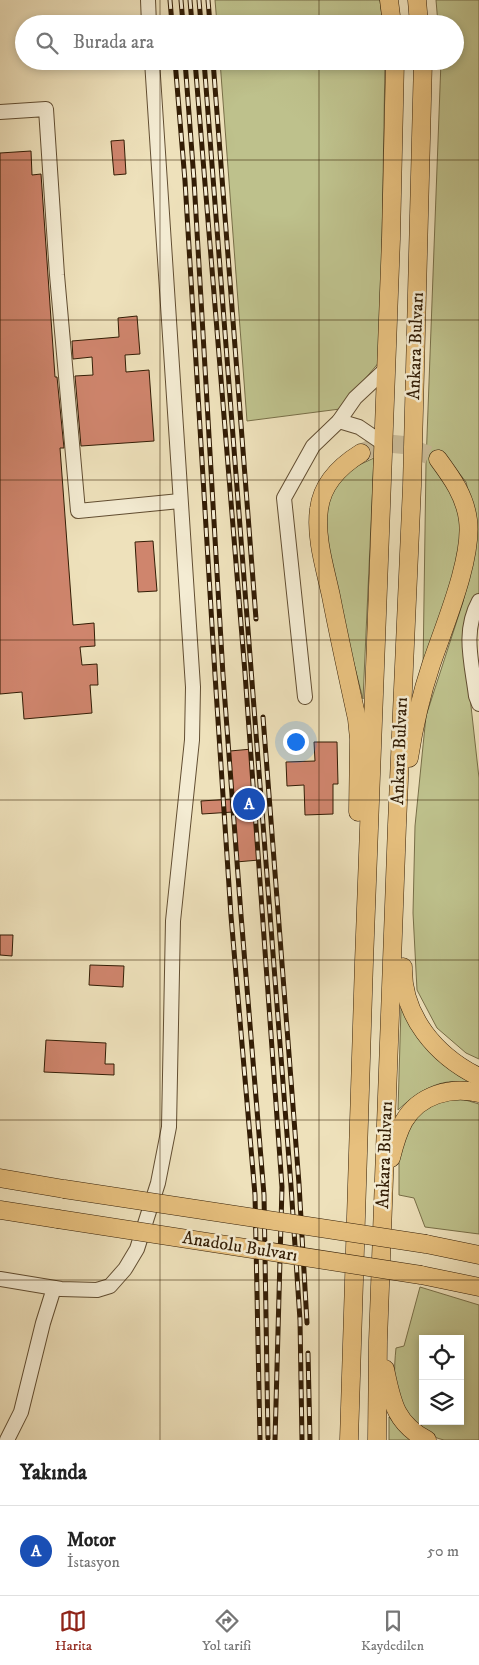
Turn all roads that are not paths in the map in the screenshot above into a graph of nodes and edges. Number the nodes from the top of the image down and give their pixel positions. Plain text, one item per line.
1 (148, 0) edge
2 (389, 0) edge
3 (416, 0) edge
4 (149, 15) edge
5 (391, 15) edge
6 (418, 15) edge
7 (153, 70) edge
8 (395, 70) edge
9 (423, 70) edge
10 (0, 112) edge
11 (387, 368) junction
12 (339, 421) junction
13 (384, 444) junction
14 (361, 453) tunnel mouth
15 (438, 459) tunnel mouth
16 (180, 501) junction
17 (479, 601) edge
18 (305, 697) dead end
19 (479, 704) edge
20 (397, 825) junction
21 (364, 962) junction
22 (479, 1077) edge
23 (479, 1093) edge
24 (0, 1178) edge
25 (384, 1182) junction
26 (0, 1210) edge
27 (478, 1254) edge
28 (0, 1279) edge
29 (471, 1285) edge
30 (54, 1288) junction
31 (479, 1291) edge
32 (378, 1341) junction
33 (6, 1440) edge
34 (349, 1440) edge
35 (377, 1440) edge
36 (427, 1440) edge

1 - 4 street
2 - 5 main road
3 - 6 main road
7 - 16 street
8 - 11 main road, Ankara Bulvarı
9 - 20 main road, Ankara Bulvarı
10 - 16 street
11 - 12 street
11 - 13 main road, Ankara Bulvarı
12 - 13 street
12 - 18 street
13 - 21 main road, Ankara Bulvarı
14 - 21 main road
15 - 20 main road
16 - 30 street
17 - 19 street
20 - 22 main road
20 - 25 main road, Ankara Bulvarı
21 - 34 main road, Ankara Bulvarı
23 - 25 main road
24 - 27 main road, Anadolu Bulvarı, bridge
25 - 32 main road, Ankara Bulvarı
26 - 29 main road, Anadolu Bulvarı, bridge
28 - 30 street
29 - 31 main road, Anadolu Bulvarı
30 - 33 street
32 - 35 main road, Ankara Bulvarı
32 - 36 main road

